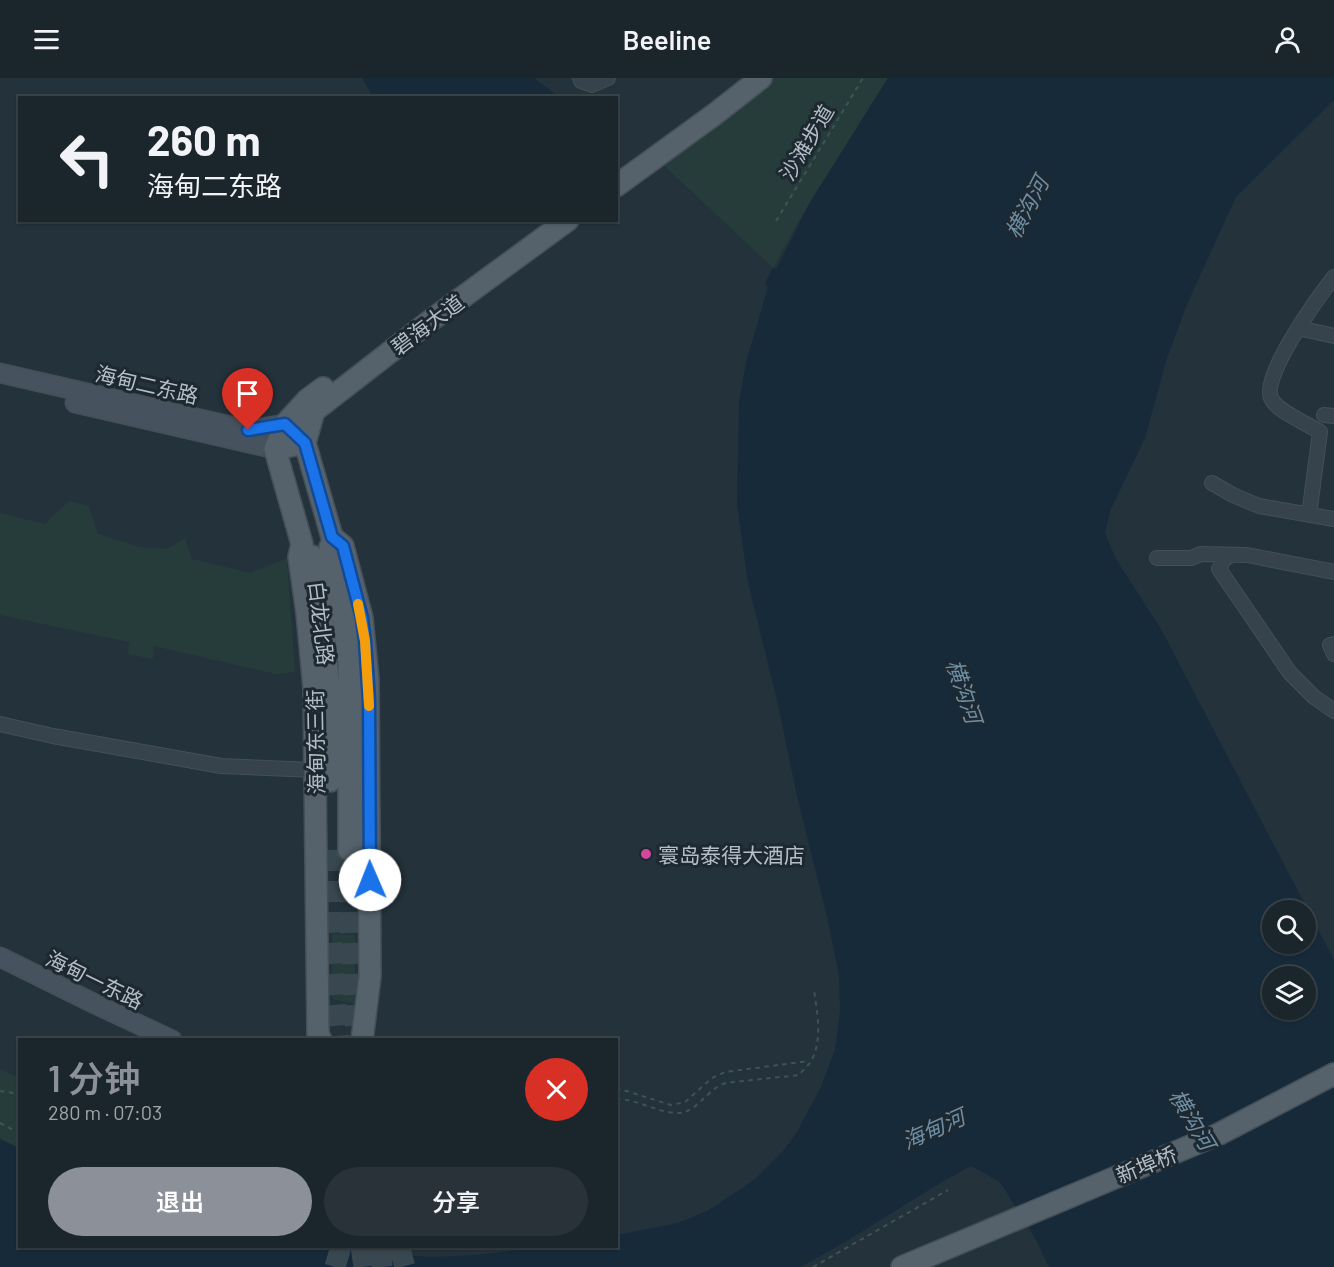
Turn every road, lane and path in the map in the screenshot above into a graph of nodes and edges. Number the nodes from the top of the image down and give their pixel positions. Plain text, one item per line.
1 (580, 78) edge
2 (608, 78) edge
3 (751, 78) edge
4 (761, 78) edge
5 (863, 78) edge
6 (618, 176) edge
7 (618, 185) edge
8 (776, 221) dead end
9 (555, 222) edge
10 (565, 222) edge
11 (1334, 277) edge
12 (1298, 328) junction
13 (1334, 336) edge
14 (0, 373) edge
15 (0, 385) edge
16 (285, 424) junction
17 (1320, 432) junction
18 (1334, 436) edge
19 (305, 443) junction
20 (275, 449) junction
21 (1212, 483) dead end
22 (1308, 515) junction
23 (1334, 519) edge
24 (332, 537) junction
25 (302, 544) junction
26 (1231, 555) junction
27 (1157, 558) dead end
28 (1334, 572) edge
29 (1334, 644) edge
30 (1334, 654) edge
31 (1334, 711) edge
32 (0, 724) edge
33 (315, 770) junction
34 (0, 957) edge
35 (0, 966) edge
36 (814, 990) dead end
37 (145, 1038) edge
38 (168, 1038) edge
39 (320, 1038) edge
40 (362, 1038) edge
41 (811, 1061) junction
42 (1334, 1074) edge
43 (618, 1090) edge
44 (0, 1091) edge
45 (1334, 1091) edge
46 (18, 1094) edge
47 (618, 1099) edge
48 (0, 1123) edge
49 (18, 1131) edge
50 (948, 1190) dead end
51 (989, 1235) junction
52 (813, 1267) edge
53 (902, 1267) edge
54 (924, 1267) edge

1 - 2 street
3 - 6 main road
4 - 7 main road
5 - 8 path, 沙滩步道
9 - 16 main road, 碧海大道
10 - 19 main road, 碧海大道
11 - 12 street
12 - 13 street
12 - 17 street
14 - 16 main road, 海甸二东路
15 - 20 main road, 海甸二东路
16 - 19 main road
16 - 20 main road
17 - 18 street
17 - 22 street
19 - 20 main road
19 - 24 main road
20 - 25 main road, 海甸东三街
21 - 22 street
22 - 23 street
24 - 25 main road, 白龙北路
24 - 40 main road
25 - 33 main road, 海甸东三街
26 - 27 street
26 - 28 street
26 - 31 street
29 - 30 street
32 - 33 street
33 - 39 main road, 海甸东三街
34 - 38 main road, 海甸一东路
35 - 37 main road, 海甸一东路
36 - 41 path
41 - 43 path
41 - 47 path
42 - 51 main road, 新埠桥
44 - 46 path
45 - 51 main road, 新埠桥
48 - 49 path
50 - 52 path
51 - 53 main road
51 - 54 main road

